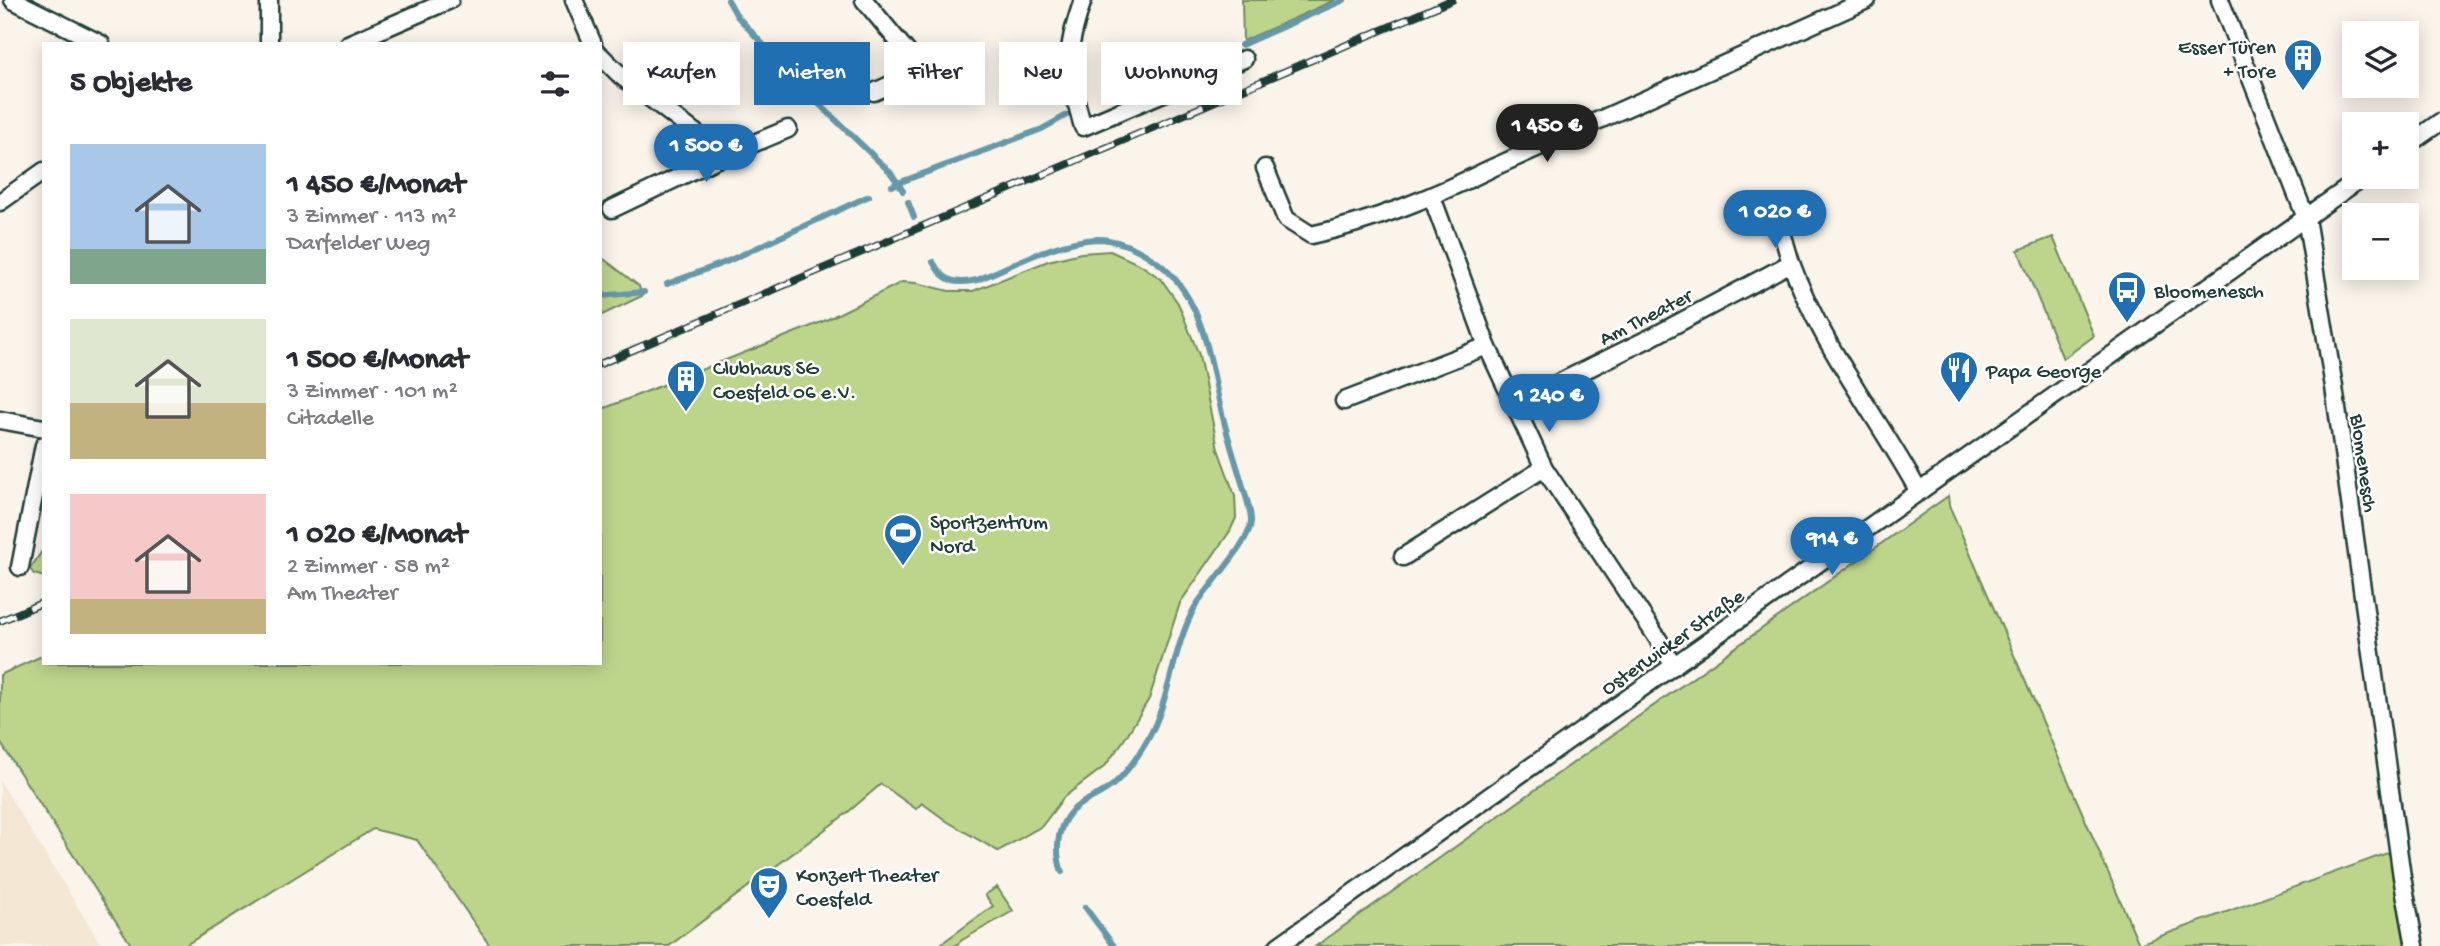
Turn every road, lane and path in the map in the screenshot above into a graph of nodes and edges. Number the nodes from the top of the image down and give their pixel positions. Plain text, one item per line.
1 (13, 0) edge
2 (269, 0) edge
3 (450, 0) edge
4 (574, 0) edge
5 (864, 0) edge
6 (1083, 0) edge
7 (1867, 0) edge
8 (2220, 0) edge
9 (97, 42) edge
10 (269, 42) edge
11 (358, 42) edge
12 (592, 42) edge
13 (602, 57) edge
14 (1244, 59) dead end
15 (874, 92) dead end
16 (2440, 122) edge
17 (788, 129) dead end
18 (2419, 137) edge
19 (721, 156) junction
20 (1265, 168) dead end
21 (42, 172) edge
22 (2347, 189) edge
23 (1432, 197) junction
24 (0, 202) edge
25 (612, 209) dead end
26 (1775, 209) dead end
27 (2306, 218) junction
28 (1791, 262) junction
29 (1487, 346) junction
30 (1344, 401) dead end
31 (1516, 404) junction
32 (0, 420) edge
33 (42, 428) edge
34 (42, 455) edge
35 (1544, 468) junction
36 (1919, 492) junction
37 (1403, 557) dead end
38 (20, 567) dead end
39 (1674, 666) junction
40 (1278, 946) edge
41 (2415, 946) edge

1 - 9 street
2 - 10 street
3 - 11 street
4 - 12 street
5 - 15 street
6 - 14 street
7 - 23 street
8 - 27 street, Blomenesch
13 - 19 street
16 - 18 street
17 - 19 street
19 - 25 street
20 - 23 street
21 - 24 street
22 - 27 street, Osterwicker Straße
23 - 29 street
26 - 28 street
27 - 36 street, Osterwicker Straße
27 - 41 street, Blomenesch
28 - 31 street, Am Theater
28 - 36 street
29 - 30 street
29 - 31 street
31 - 35 street
32 - 33 street
34 - 38 street
35 - 37 street
35 - 39 street
36 - 39 street, Osterwicker Straße
39 - 40 street, Osterwicker Straße

